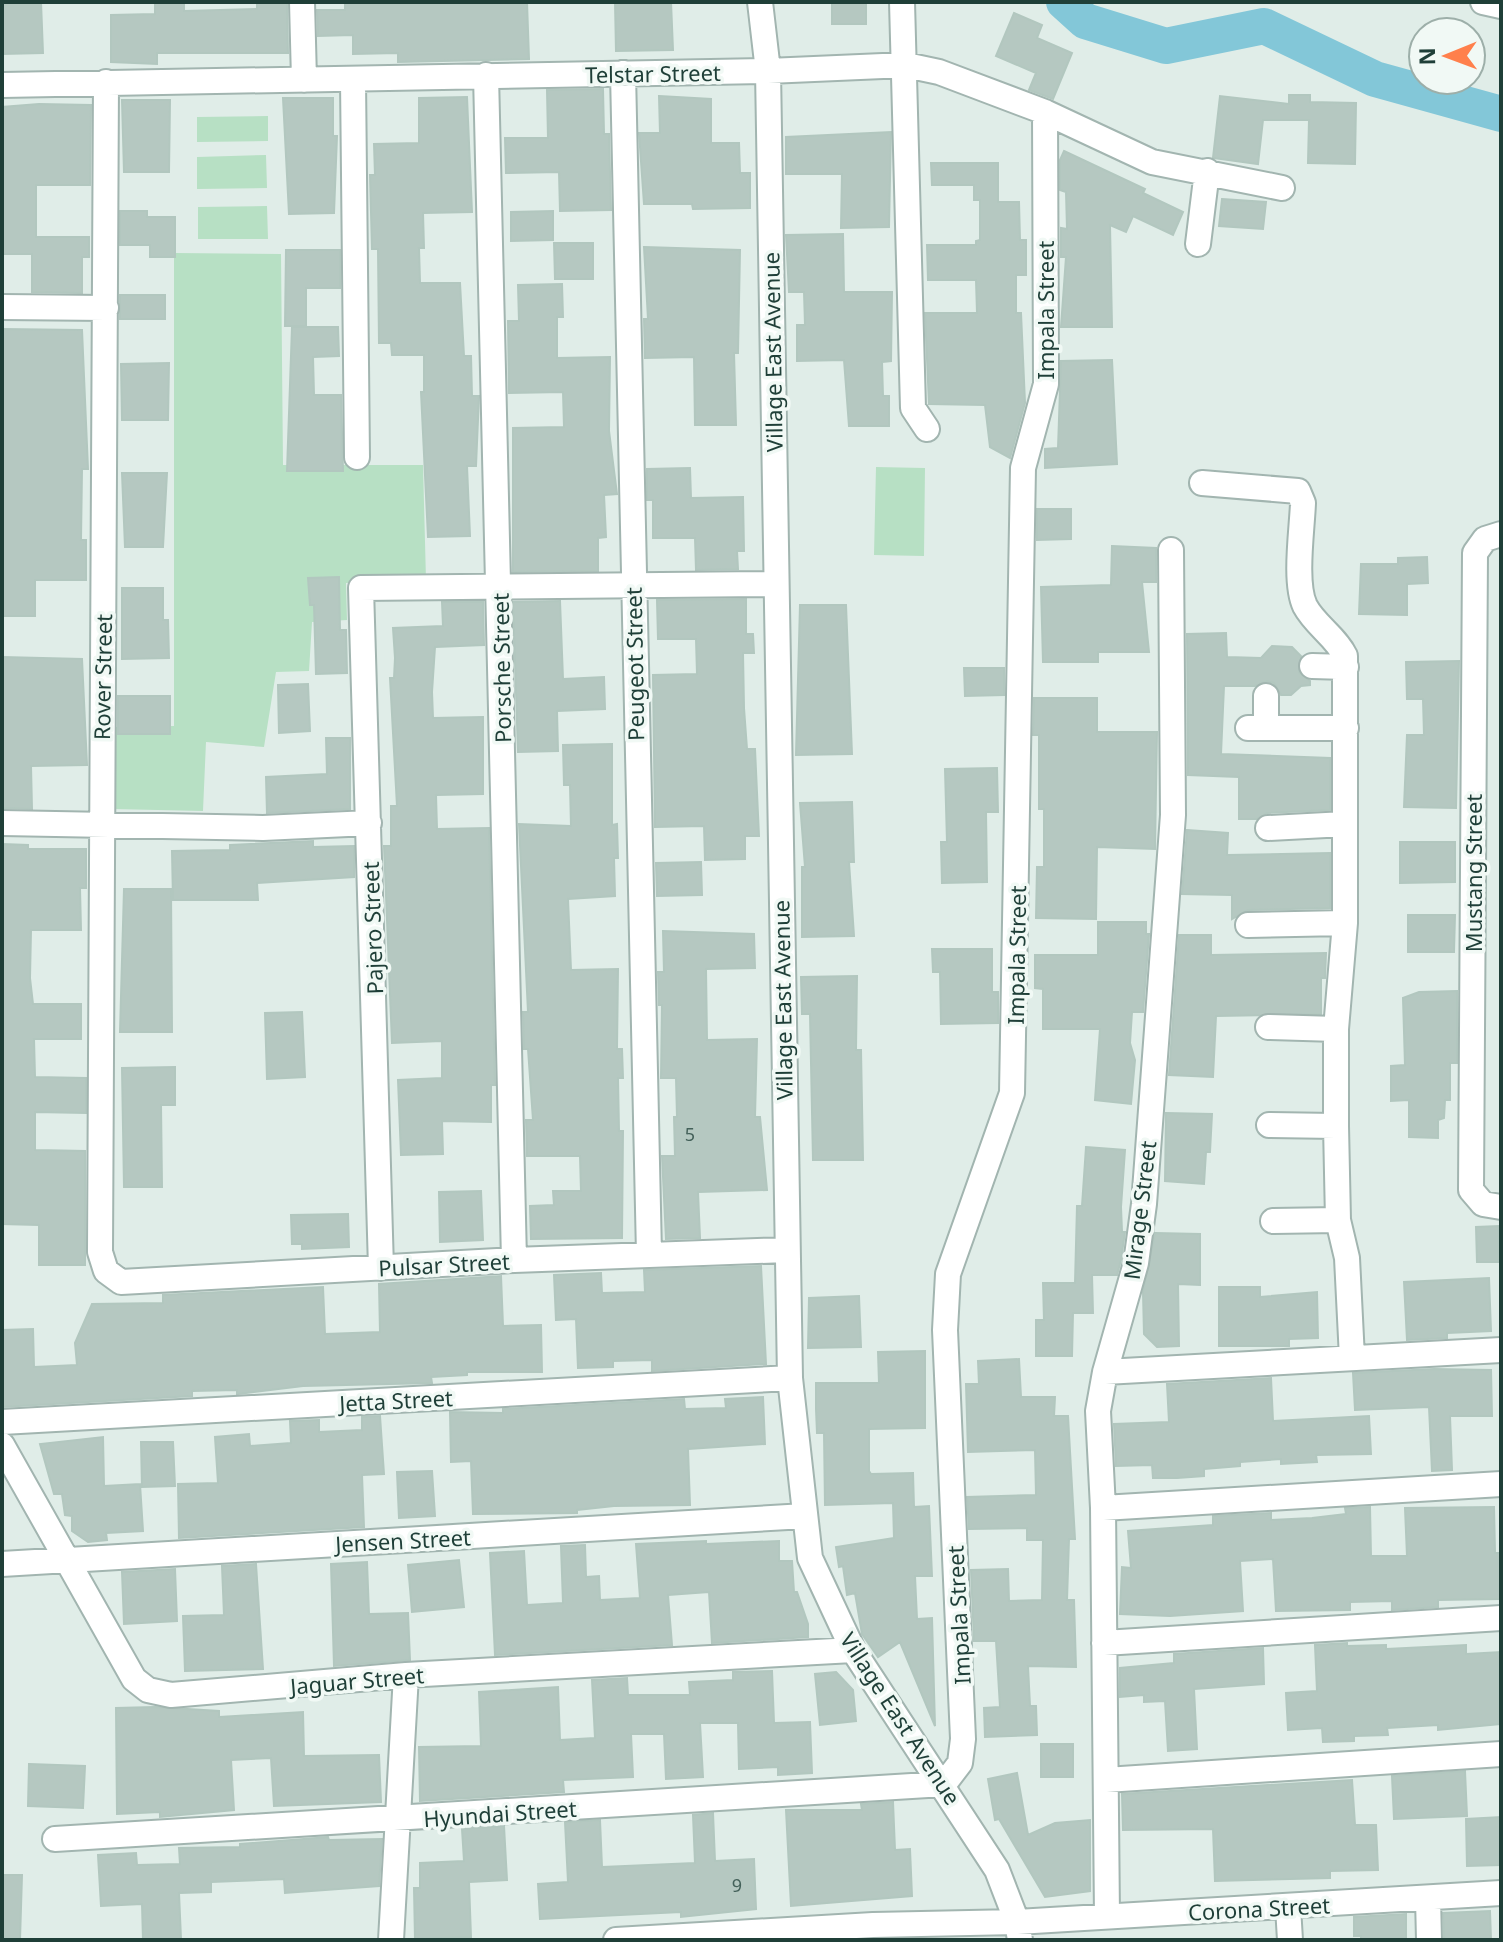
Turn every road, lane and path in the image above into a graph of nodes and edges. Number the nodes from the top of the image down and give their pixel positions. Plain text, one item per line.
1 (302, 2) edge
2 (760, 2) edge
3 (902, 2) edge
4 (1483, 2) edge
5 (1501, 6) edge
6 (906, 65) junction
7 (768, 71) junction
8 (623, 73) junction
9 (486, 75) junction
10 (304, 80) junction
11 (353, 80) junction
12 (106, 82) junction
13 (2, 85) edge
14 (1045, 112) junction
15 (1207, 171) junction
16 (1282, 188) dead end
17 (1198, 244) dead end
18 (2, 307) edge
19 (106, 308) junction
20 (927, 429) dead end
21 (357, 457) dead end
22 (1202, 483) dead end
23 (1501, 534) edge
24 (1171, 550) dead end
25 (632, 584) junction
26 (775, 584) junction
27 (499, 586) junction
28 (1312, 666) dead end
29 (1346, 667) junction
30 (1266, 696) dead end
31 (1346, 728) junction
32 (2, 823) edge
33 (101, 823) junction
34 (369, 823) junction
35 (1345, 824) junction
36 (1268, 828) dead end
37 (1345, 923) junction
38 (1248, 925) dead end
39 (1268, 1027) dead end
40 (1336, 1029) junction
41 (1269, 1125) dead end
42 (1336, 1126) junction
43 (1501, 1207) edge
44 (1338, 1220) junction
45 (1273, 1221) dead end
46 (786, 1250) junction
47 (649, 1254) junction
48 (514, 1260) junction
49 (381, 1268) junction
50 (106, 1271) joint
51 (1501, 1350) edge
52 (1352, 1358) junction
53 (1105, 1372) junction
54 (790, 1378) junction
55 (2, 1422) edge
56 (2, 1445) edge
57 (1501, 1484) edge
58 (1103, 1508) junction
59 (805, 1516) junction
60 (69, 1560) junction
61 (2, 1564) edge
62 (1501, 1618) edge
63 (1104, 1643) junction
64 (853, 1650) junction
65 (406, 1675) junction
66 (1501, 1754) edge
67 (1106, 1780) junction
68 (944, 1784) junction
69 (398, 1819) junction
70 (55, 1839) dead end
71 (1501, 1893) edge
72 (1428, 1898) junction
73 (1288, 1907) junction
74 (1107, 1916) junction
75 (1019, 1931) edge
76 (872, 1932) edge
77 (391, 1940) edge
78 (616, 1940) edge
79 (1290, 1940) edge
80 (1429, 1940) edge

1 - 10 street
2 - 7 street, Village East Avenue
3 - 6 street
4 - 5 street
6 - 7 street, Telstar Street
6 - 14 street, Telstar Street
6 - 20 street
7 - 8 street, Telstar Street
7 - 26 street, Village East Avenue
8 - 9 street, Telstar Street
8 - 25 street, Peugeot Street
9 - 11 street, Telstar Street
9 - 27 street, Porsche Street
10 - 11 street, Telstar Street
10 - 12 street, Telstar Street
11 - 21 street
12 - 13 street, Telstar Street
12 - 19 street, Rover Street
14 - 15 street, Telstar Street
14 - 68 street, Impala Street
15 - 16 street, Telstar Street
15 - 17 street
18 - 19 street
19 - 33 street, Rover Street
22 - 29 street
23 - 43 street, Mustang Street
24 - 53 street, Mirage Street
25 - 26 street
25 - 27 street
25 - 47 street, Peugeot Street
26 - 46 street, Village East Avenue
27 - 34 street, Pajero Street
27 - 48 street, Porsche Street
28 - 29 street
29 - 31 street
30 - 31 street
31 - 35 street
32 - 33 street
33 - 34 street
33 - 50 street, Rover Street
34 - 49 street, Pajero Street
35 - 36 street
35 - 37 street
37 - 38 street
37 - 40 street
39 - 40 street
40 - 42 street
41 - 42 street
42 - 44 street
44 - 45 street
44 - 52 street
46 - 47 street, Pulsar Street
46 - 54 street, Village East Avenue
47 - 48 street, Pulsar Street
48 - 49 street, Pulsar Street
49 - 50 street, Pulsar Street
51 - 52 street
52 - 53 street
53 - 58 street, Mirage Street
54 - 55 street, Jetta Street
54 - 59 street, Village East Avenue
56 - 60 street, Jaguar Street
57 - 58 street
58 - 63 street, Mirage Street
59 - 60 street, Jensen Street
59 - 64 street, Village East Avenue
60 - 61 street, Jensen Street
60 - 65 street, Jaguar Street
62 - 63 street
63 - 67 street, Mirage Street
64 - 65 street, Jaguar Street
64 - 68 street, Village East Avenue
65 - 69 street
66 - 67 street
67 - 74 street, Mirage Street
68 - 69 street, Hyundai Street
68 - 75 street, Village East Avenue
69 - 70 street, Hyundai Street
69 - 77 street
71 - 72 street, Corona Street
72 - 73 street, Corona Street
72 - 80 street
73 - 74 street, Corona Street
73 - 79 street
74 - 75 street, Corona Street
75 - 76 street, Corona Street
76 - 78 street, Corona Street

